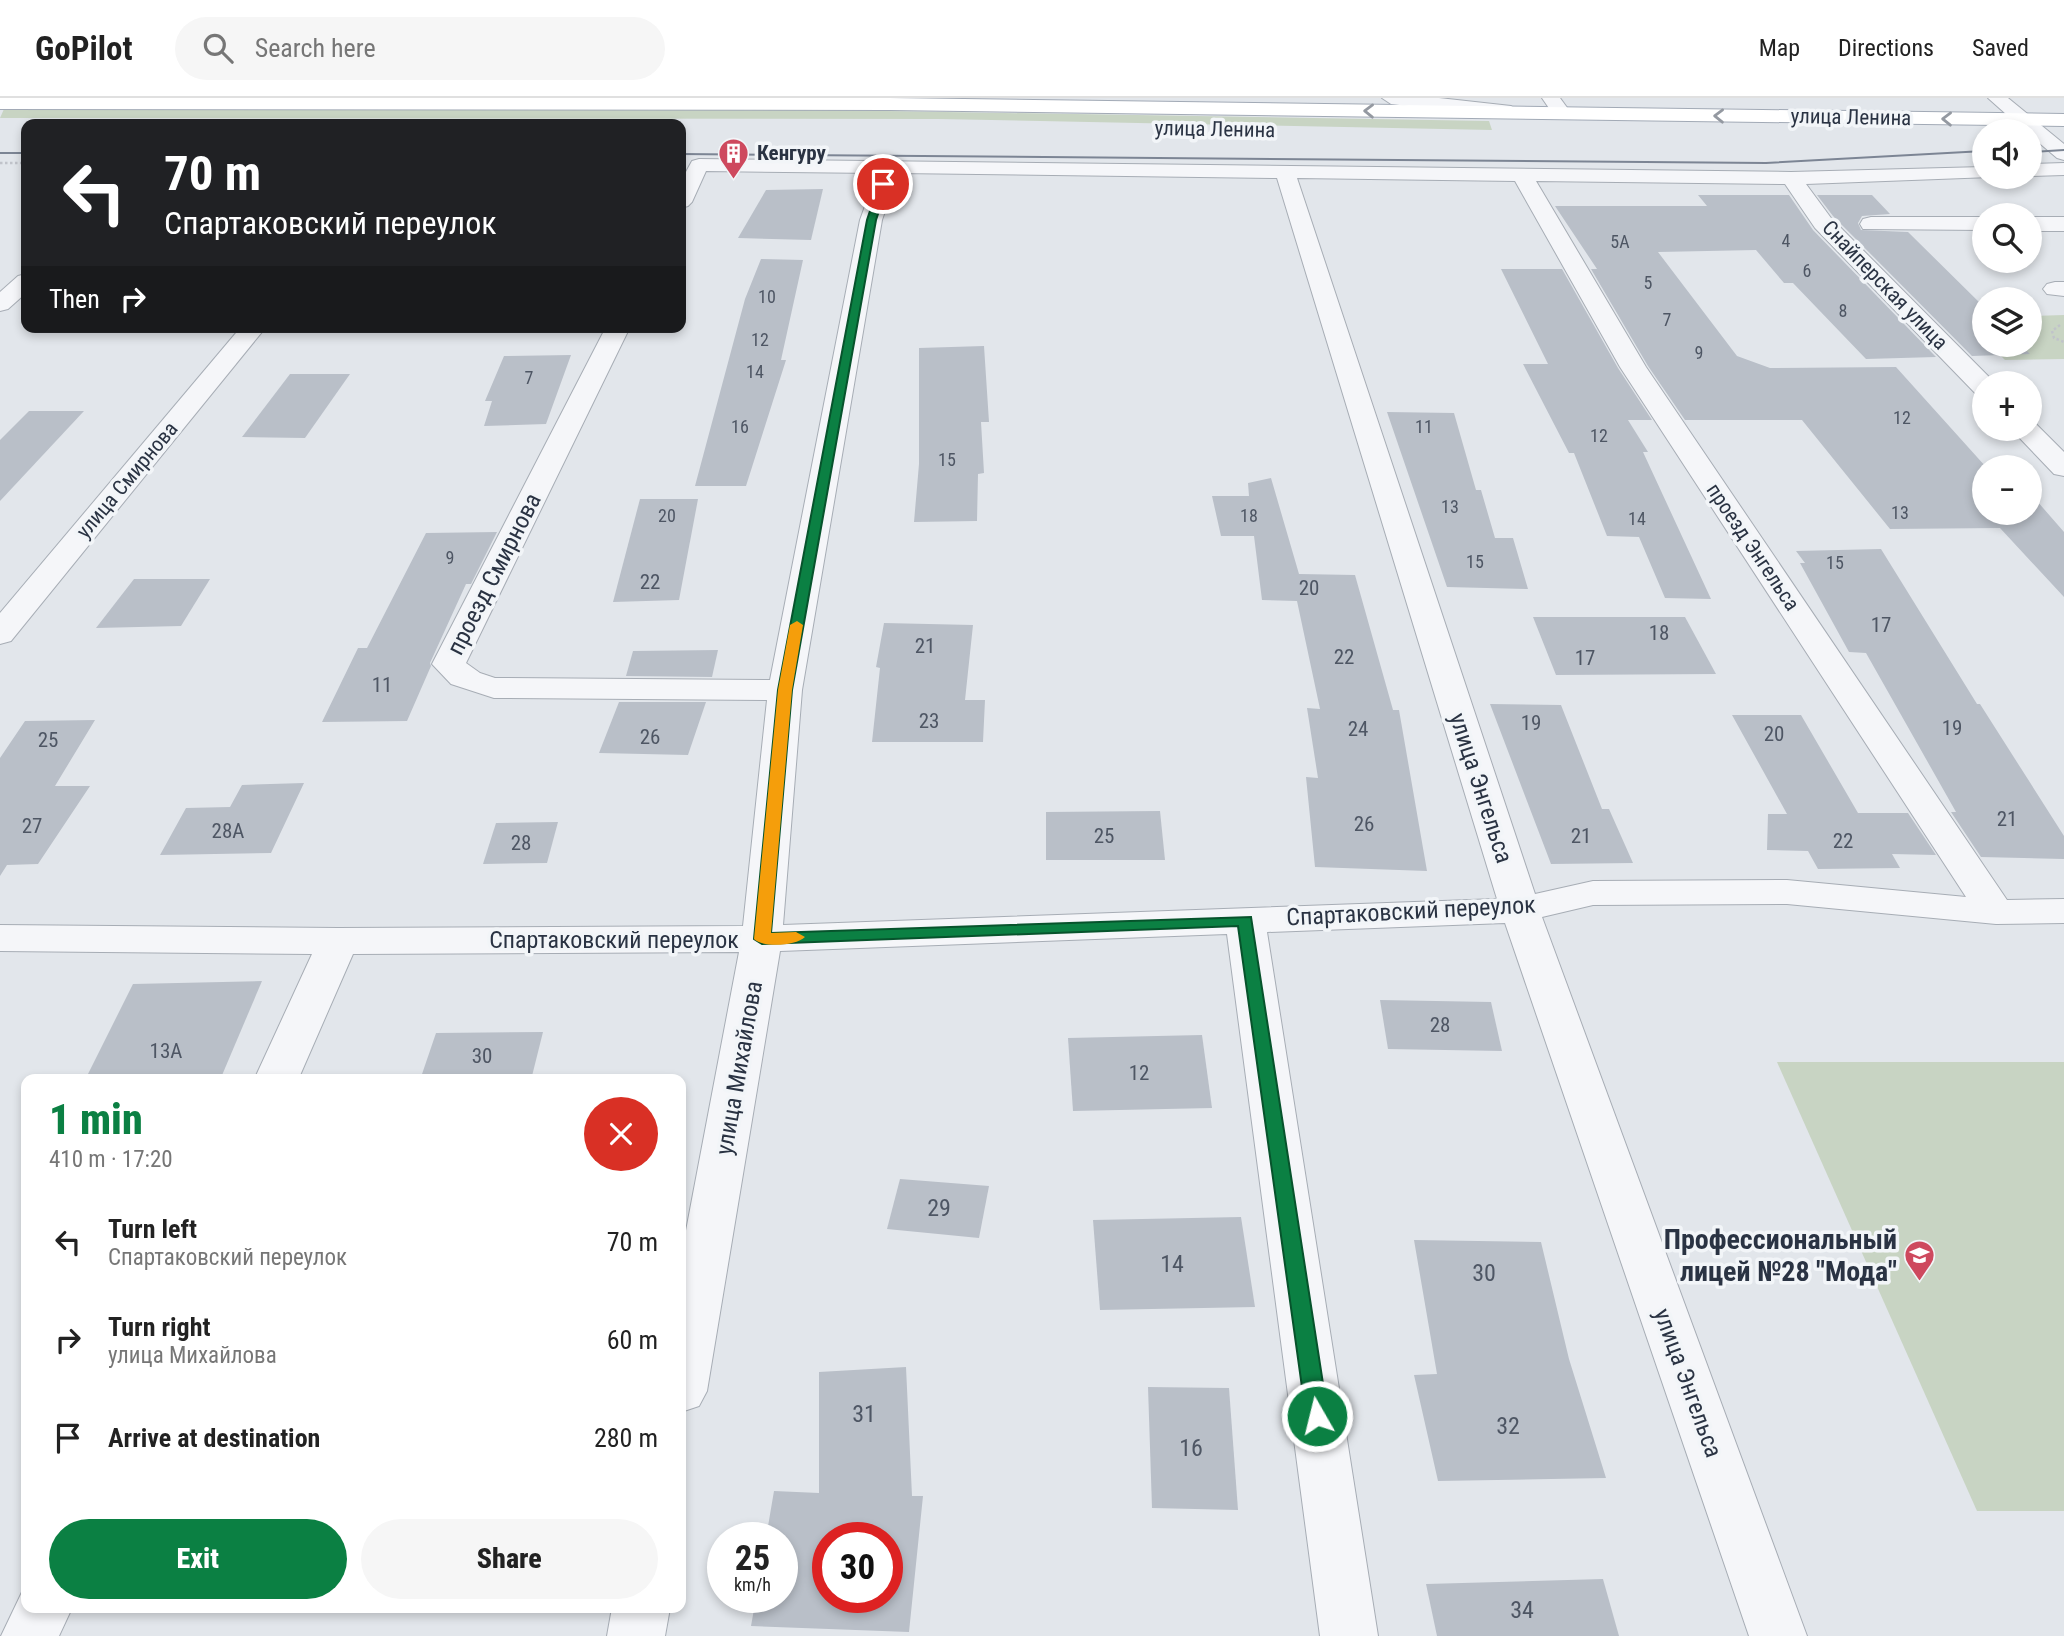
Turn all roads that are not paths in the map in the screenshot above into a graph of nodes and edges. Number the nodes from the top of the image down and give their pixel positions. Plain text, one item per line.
1 (1391, 98) edge
2 (1997, 98) edge
3 (0, 103) edge
4 (1557, 106) edge
5 (1516, 113) junction
6 (1989, 119) edge
7 (2021, 119) edge
8 (2042, 120) edge
9 (2064, 120) edge
10 (1527, 134) dead end
11 (890, 166) junction
12 (2064, 169) edge
13 (2042, 170) edge
14 (1286, 172) junction
15 (1972, 173) edge
16 (1522, 175) junction
17 (1791, 178) junction
18 (686, 192) edge
19 (1871, 224) dead end
20 (1972, 224) edge
21 (2042, 224) edge
22 (2064, 224) edge
23 (21, 285) edge
24 (0, 304) edge
25 (249, 333) edge
26 (615, 333) edge
27 (1972, 375) edge
28 (2037, 441) edge
29 (2064, 468) edge
30 (0, 634) edge
31 (785, 690) junction
32 (1520, 910) junction
33 (2064, 911) edge
34 (1996, 912) junction
35 (1245, 920) junction
36 (0, 939) edge
37 (762, 939) junction
38 (338, 942) junction
39 (279, 1074) edge
40 (686, 1363) edge
41 (41, 1613) edge
42 (640, 1613) edge
43 (30, 1636) edge
44 (636, 1636) edge
45 (1349, 1636) edge
46 (1778, 1636) edge

1 - 5 street
2 - 7 street
5 -> 3 main road, улица Ленина
4 - 5 main road, улица Ленина
6 -> 4 main road, улица Ленина
5 - 10 main road
8 - 9 main road, улица Ленина
11 - 14 street
11 - 18 street
11 - 31 street, улица Михайлова
12 - 13 street
14 - 16 street
14 - 32 street, улица Энгельса
15 - 17 street
16 - 17 street
16 - 34 street, проезд Энгельса
17 - 27 street, Снайперская улица
19 - 20 street
21 - 22 street
23 - 24 street
25 - 30 street, улица Смирнова
26 - 31 street, проезд Смирнова
28 - 29 street
31 - 37 street, улица Михайлова
32 - 34 street, Спартаковский переулок
32 - 35 street, Спартаковский переулок
32 - 46 street, улица Энгельса
33 - 34 street, Спартаковский переулок
35 - 37 street, Спартаковский переулок
35 - 45 street
36 - 38 street, Спартаковский переулок
37 - 38 street, Спартаковский переулок
37 - 40 street, улица Михайлова
38 - 39 street
41 - 43 street
42 - 44 street

